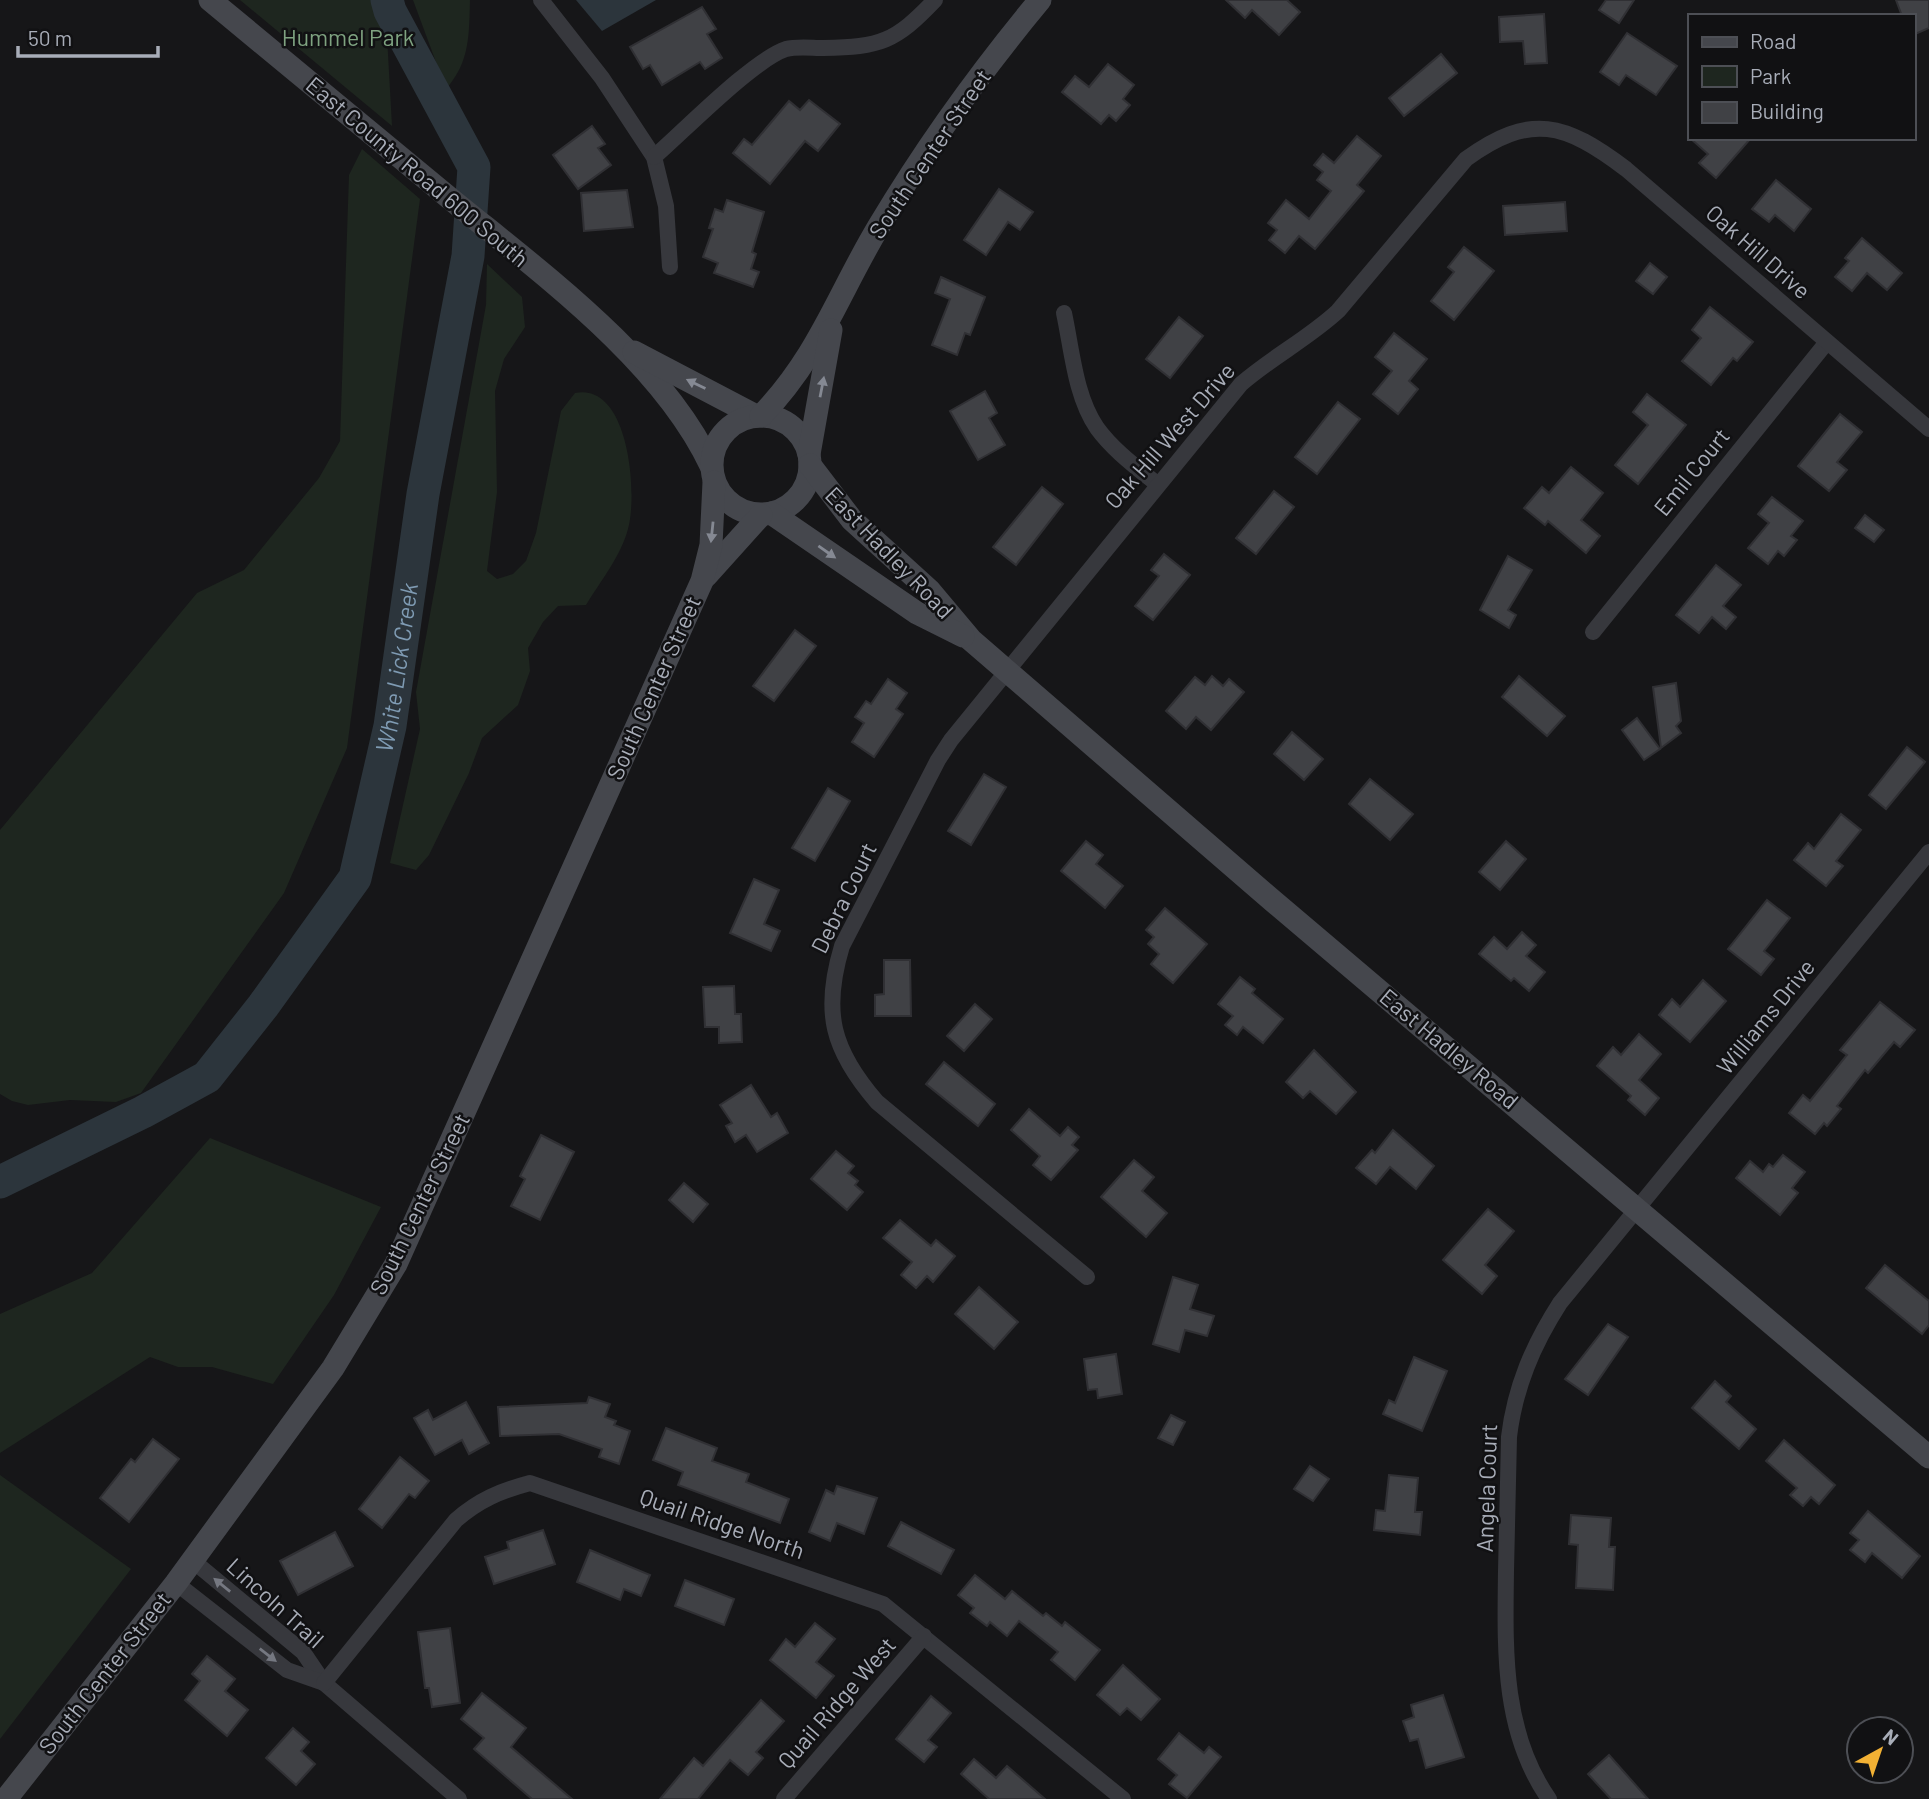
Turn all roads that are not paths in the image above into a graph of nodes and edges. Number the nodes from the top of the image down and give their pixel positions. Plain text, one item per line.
1 (210, 0) edge
2 (541, 0) edge
3 (935, 0) edge
4 (1040, 0) edge
5 (1546, 129) joint
6 (654, 157) junction
7 (670, 267) dead end
8 (1064, 313) dead end
9 (833, 316) junction
10 (1827, 342) junction
11 (622, 346) junction
12 (759, 416) junction
13 (1929, 429) edge
14 (810, 459) junction
15 (713, 474) junction
16 (1157, 484) junction
17 (766, 514) junction
18 (702, 581) junction
19 (1593, 632) dead end
20 (971, 640) junction
21 (1007, 670) junction
22 (1929, 852) edge
23 (1638, 1210) junction
24 (1087, 1277) dead end
25 (1929, 1457) edge
26 (192, 1560) junction
27 (176, 1583) junction
28 (925, 1636) junction
29 (324, 1683) junction
30 (6, 1799) edge
31 (459, 1799) edge
32 (784, 1799) edge
33 (1124, 1799) edge
34 (1549, 1799) edge

1 - 11 street, East County Road 600 South
2 - 6 street
3 - 6 street
4 - 9 street, South Center Street
5 - 10 street, Oak Hill Drive
5 - 16 street, Oak Hill West Drive
6 - 7 street
8 - 16 street
9 - 12 street, South Center Street
14 -> 9 street, South Center Street
10 - 13 street, Oak Hill Drive
10 - 19 street, Emil Court
12 -> 11 street, East County Road 600 South
11 - 15 street, East County Road 600 South
12 - 14 street
12 - 15 street
14 - 17 street
14 - 20 street, East Hadley Road
15 - 17 street
15 -> 18 street, South Center Street
16 - 21 street, Oak Hill West Drive
17 - 18 street, South Center Street
17 -> 20 street, East Hadley Road
18 - 26 street, South Center Street
20 - 21 street, East Hadley Road
21 - 23 street, East Hadley Road
21 - 24 street, Debra Court
22 - 23 street, Williams Drive
23 - 25 street, East Hadley Road
23 - 34 street, Angela Court
26 - 27 street, South Center Street
29 -> 26 street, Lincoln Trail
27 -> 29 street, Lincoln Trail
27 - 30 street, South Center Street
28 - 29 street, Quail Ridge North
28 - 32 street, Quail Ridge West
28 - 33 street, Quail Ridge North
29 - 31 street, Lincoln Trail

